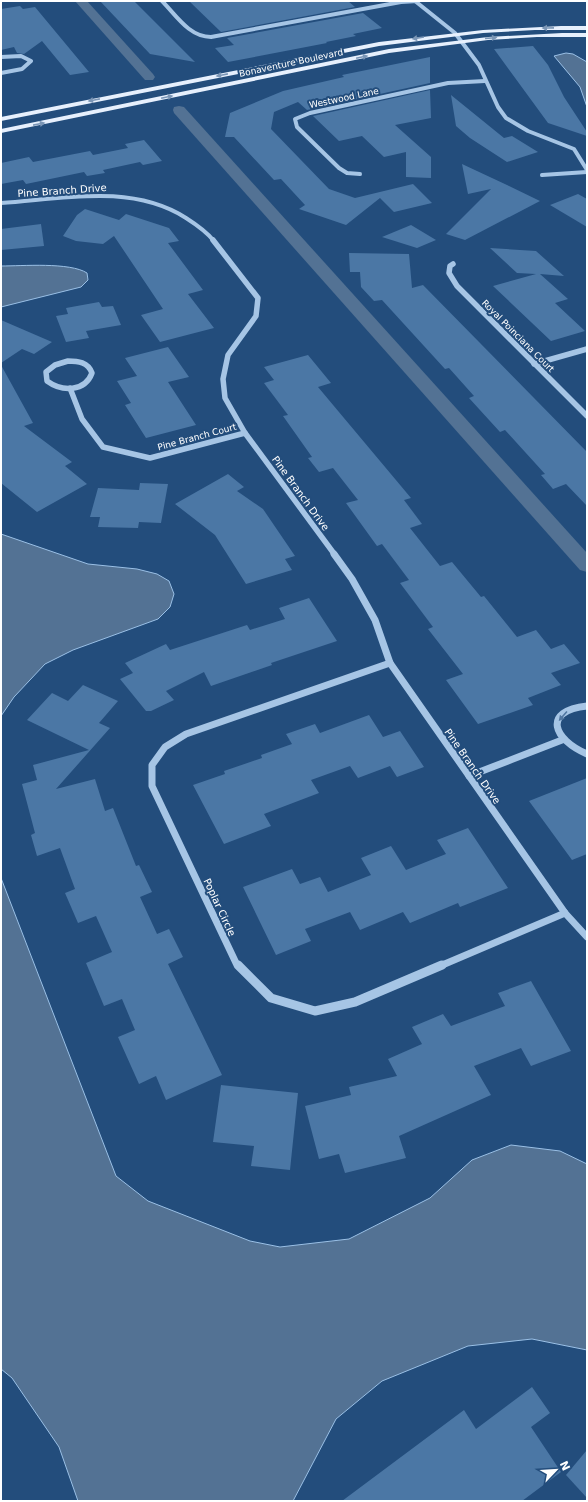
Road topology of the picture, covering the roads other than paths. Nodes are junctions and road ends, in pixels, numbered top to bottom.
1 (162, 1) edge
2 (416, 1) edge
3 (587, 28) edge
4 (455, 33) junction
5 (587, 35) edge
6 (460, 41) junction
7 (1, 57) edge
8 (1, 73) edge
9 (485, 81) junction
10 (1, 119) edge
11 (1, 131) edge
12 (587, 171) edge
13 (360, 174) dead end
14 (542, 175) dead end
15 (1, 203) edge
16 (453, 264) dead end
17 (587, 350) edge
18 (534, 364) junction
19 (70, 388) junction
20 (587, 416) edge
21 (245, 433) junction
22 (390, 663) junction
23 (587, 706) edge
24 (562, 740) junction
25 (587, 754) edge
26 (469, 776) junction
27 (565, 913) junction
28 (587, 937) edge

1 - 2 street
2 - 4 street
3 -> 4 main road, Bonaventure Boulevard
4 - 6 street
4 -> 10 main road, Bonaventure Boulevard
6 -> 5 main road, Bonaventure Boulevard
6 - 9 street
11 -> 6 main road, Bonaventure Boulevard
7 - 8 street
9 - 12 street
9 - 13 street, Westwood Lane
12 - 14 street
15 - 21 street, Pine Branch Drive
16 - 18 street, Royal Poinciana Court
17 - 18 street
18 - 20 street, Royal Poinciana Court
19 - 19 street
19 - 21 street, Pine Branch Court
21 - 22 street, Pine Branch Drive
22 - 26 street, Pine Branch Drive
22 - 27 street, Poplar Circle
23 -> 24 street
24 - 25 street
24 - 26 street
26 - 27 street, Pine Branch Drive
27 - 28 street, Pine Branch Drive

